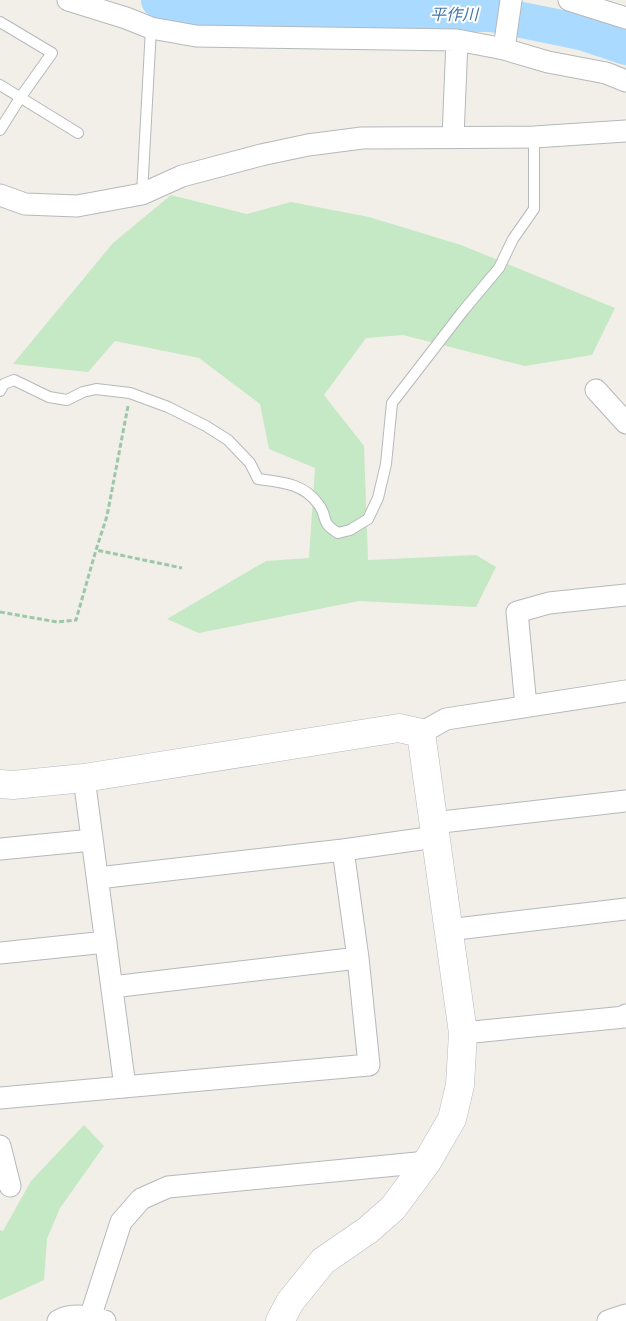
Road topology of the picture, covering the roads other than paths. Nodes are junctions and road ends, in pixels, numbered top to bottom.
1 (68, 0) edge
2 (511, 0) edge
3 (569, 0) edge
4 (626, 18) edge
5 (0, 22) edge
6 (150, 28) junction
7 (457, 40) junction
8 (504, 46) junction
9 (626, 80) edge
10 (0, 85) edge
11 (20, 98) junction
12 (0, 130) edge
13 (626, 131) edge
14 (78, 133) dead end
15 (453, 137) junction
16 (534, 137) junction
17 (142, 194) junction
18 (0, 195) edge
19 (596, 390) dead end
20 (0, 391) edge
21 (626, 422) edge
22 (626, 596) edge
23 (626, 691) edge
24 (526, 706) junction
25 (421, 733) junction
26 (84, 778) junction
27 (0, 784) edge
28 (626, 801) edge
29 (434, 830) junction
30 (92, 840) junction
31 (0, 849) edge
32 (343, 850) junction
33 (98, 878) junction
34 (626, 909) edge
35 (448, 930) junction
36 (106, 942) junction
37 (0, 953) edge
38 (358, 958) junction
39 (112, 987) junction
40 (626, 1015) edge
41 (463, 1033) junction
42 (125, 1087) junction
43 (0, 1098) edge
44 (0, 1146) edge
45 (427, 1162) junction
46 (10, 1186) dead end
47 (626, 1314) edge
48 (95, 1319) edge
49 (58, 1321) edge
50 (280, 1321) edge
51 (608, 1321) edge

1 - 6 street
2 - 8 street
3 - 4 street
5 - 11 lane
6 - 7 street
6 - 17 lane
7 - 8 street
7 - 15 street
8 - 9 street
10 - 11 lane
11 - 12 lane
11 - 14 lane
13 - 16 street
15 - 16 street
15 - 17 street
16 - 20 lane
17 - 18 street
19 - 21 street
22 - 24 street
23 - 24 street
24 - 25 street
25 - 26 street
25 - 29 street
26 - 27 street
26 - 30 street
28 - 29 street
29 - 32 street
29 - 35 street
30 - 31 street
30 - 33 street
32 - 33 street
32 - 38 street
33 - 36 street
34 - 35 street
35 - 41 street
36 - 37 street
36 - 39 street
38 - 39 street
38 - 42 street
39 - 42 street
40 - 41 street
41 - 45 street
42 - 43 street
44 - 46 street
45 - 48 street
45 - 50 street
47 - 51 street
48 - 49 street

